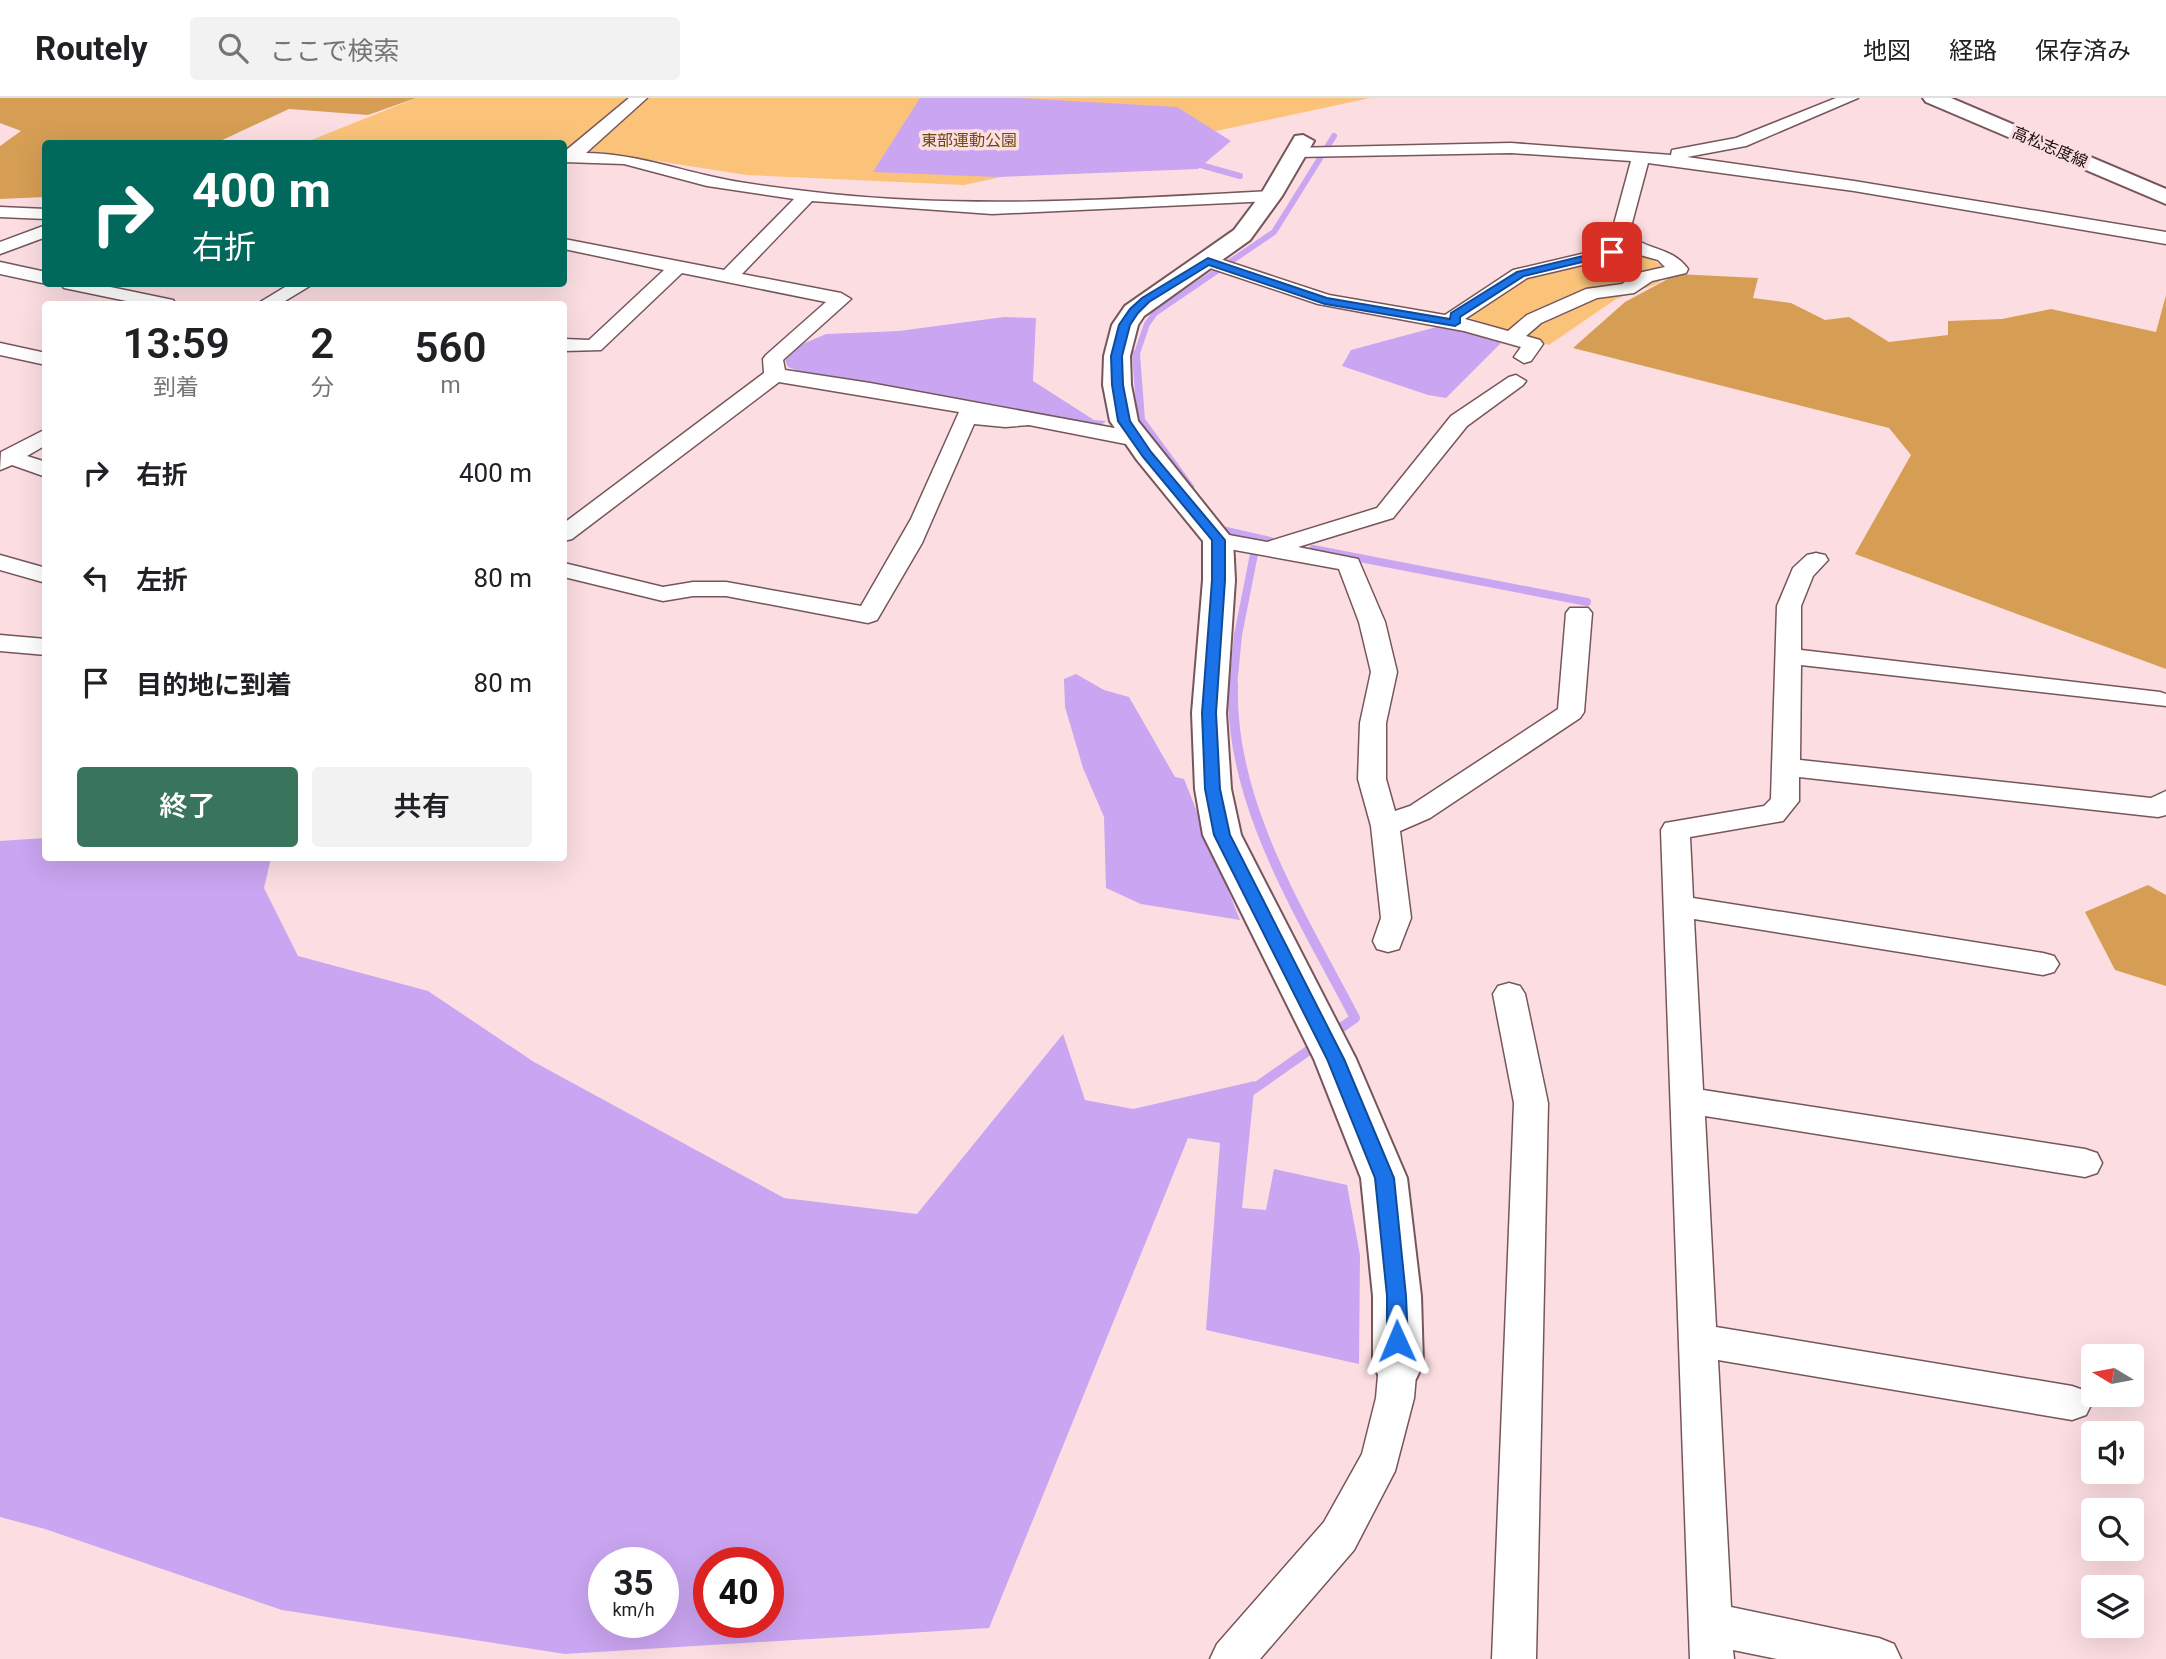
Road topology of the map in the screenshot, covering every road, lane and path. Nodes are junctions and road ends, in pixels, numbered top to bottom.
1 (639, 98) edge
2 (1850, 98) edge
3 (1933, 98) edge
4 (1300, 146) joint
5 (567, 157) edge
6 (1643, 158) junction
7 (807, 195) junction
8 (1271, 196) junction
9 (2166, 197) edge
10 (0, 212) edge
11 (42, 214) edge
12 (42, 231) edge
13 (2166, 238) edge
14 (567, 245) edge
15 (0, 247) edge
16 (1633, 247) junction
17 (1208, 261) junction
18 (678, 267) junction
19 (0, 268) edge
20 (728, 276) junction
21 (42, 277) edge
22 (85, 287) edge
23 (298, 287) edge
24 (152, 301) edge
25 (272, 301) edge
26 (1455, 323) junction
27 (1511, 338) junction
28 (567, 345) edge
29 (0, 349) edge
30 (1524, 357) dead end
31 (42, 358) edge
32 (775, 375) junction
33 (1516, 381) dead end
34 (1028, 419) junction
35 (1136, 439) junction
36 (37, 440) edge
37 (3, 453) edge
38 (42, 468) edge
39 (567, 532) edge
40 (1218, 540) junction
41 (1268, 549) junction
42 (1816, 560) dead end
43 (0, 562) edge
44 (567, 571) edge
45 (42, 575) edge
46 (1579, 613) dead end
47 (0, 643) edge
48 (42, 647) edge
49 (1788, 656) junction
50 (2160, 700) dead end
51 (1786, 767) junction
52 (2166, 800) edge
53 (1385, 826) junction
54 (1678, 906) junction
55 (1388, 941) dead end
56 (2043, 964) dead end
57 (1509, 993) dead end
58 (1687, 1100) junction
59 (2085, 1163) dead end
60 (1697, 1340) junction
61 (1398, 1363) joint
62 (2072, 1403) dead end
63 (1711, 1642) edge
64 (1232, 1659) edge
65 (1514, 1659) edge
66 (1879, 1659) edge

1 - 5 street
2 - 6 street
3 - 9 street, 高松志度線
4 - 6 street
4 - 8 street
5 - 7 street
6 - 13 street
6 - 16 street
7 - 8 street
7 - 20 street
8 - 17 street
10 - 11 street
12 - 15 street
14 - 18 street
16 - 26 street
16 - 27 street
17 - 26 street
17 - 35 street
18 - 20 street
18 - 28 street
19 - 21 street
20 - 32 street
22 - 24 street
23 - 25 street
26 - 27 street
27 - 30 street
29 - 31 street
32 - 34 street
32 - 39 street
33 - 41 street
34 - 35 street
34 - 44 street
35 - 40 street
36 - 37 street
37 - 38 street
40 - 41 street
40 - 61 street
41 - 53 street
42 - 49 street
43 - 45 street
46 - 53 street
47 - 48 street
49 - 50 street
49 - 51 street
51 - 52 street
51 - 54 street
53 - 55 street
54 - 56 street
54 - 58 street
57 - 65 street
58 - 59 street
58 - 60 street
60 - 62 street
60 - 63 street
61 - 64 street
63 - 66 street

